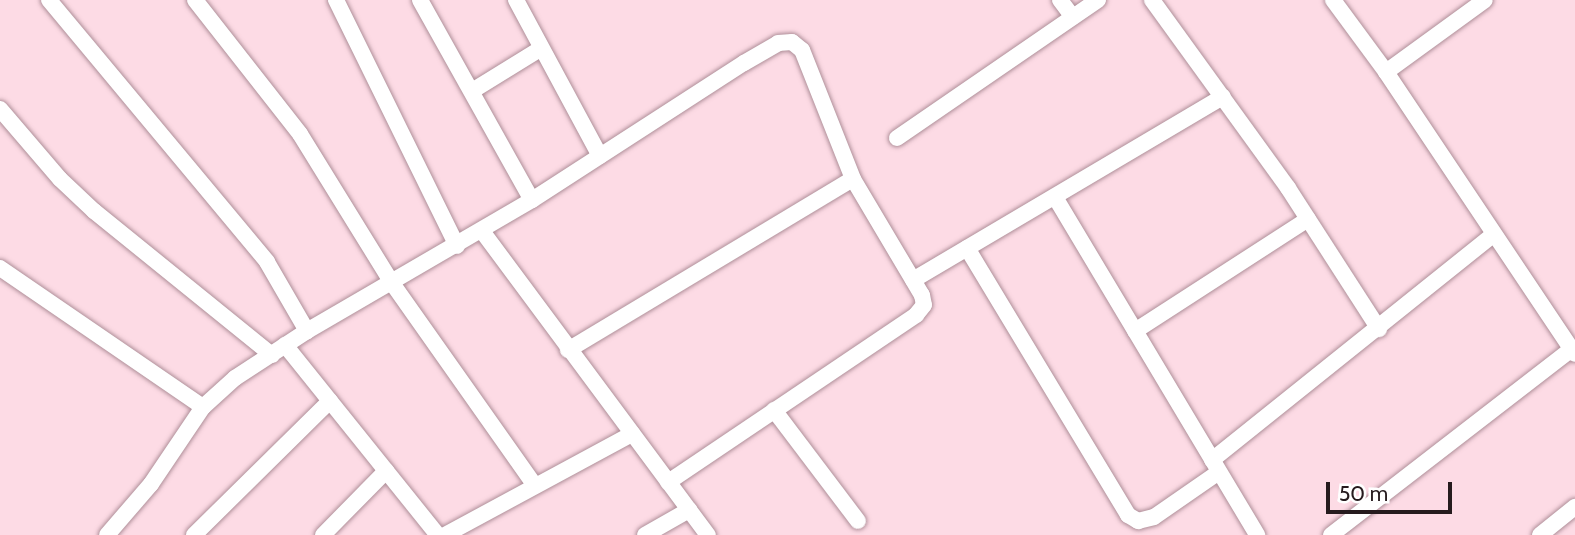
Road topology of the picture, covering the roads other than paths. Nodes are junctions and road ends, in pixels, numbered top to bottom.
1 (49, 0) edge
2 (195, 0) edge
3 (336, 0) edge
4 (420, 0) edge
5 (516, 0) edge
6 (1060, 0) edge
7 (1098, 0) edge
8 (1152, 0) edge
9 (1333, 0) edge
10 (1485, 0) edge
11 (1073, 17) junction
12 (540, 49) junction
13 (1386, 72) junction
14 (472, 91) junction
15 (1223, 97) junction
16 (0, 109) edge
17 (897, 138) dead end
18 (600, 156) junction
19 (853, 179) junction
20 (1055, 197) junction
21 (532, 200) junction
22 (1308, 219) junction
23 (482, 231) junction
24 (1494, 234) junction
25 (457, 246) junction
26 (967, 248) junction
27 (0, 268) edge
28 (918, 276) junction
29 (392, 283) junction
30 (1378, 329) junction
31 (307, 331) junction
32 (1135, 331) junction
33 (279, 350) junction
34 (568, 350) junction
35 (1573, 352) edge
36 (330, 401) junction
37 (203, 407) junction
38 (774, 410) junction
39 (632, 434) junction
40 (1216, 466) junction
41 (386, 471) junction
42 (668, 482) junction
43 (535, 486) junction
44 (1575, 507) edge
45 (689, 510) junction
46 (858, 521) dead end
47 (107, 535) edge
48 (194, 535) edge
49 (323, 535) edge
50 (438, 535) edge
51 (445, 535) edge
52 (645, 535) edge
53 (708, 535) edge
54 (1257, 535) edge
55 (1331, 535) edge
56 (1540, 535) edge

1 - 31 street
2 - 29 street
3 - 25 street
4 - 14 street
5 - 12 street
6 - 11 street
7 - 11 street
8 - 15 street
9 - 13 street
10 - 13 street
11 - 17 street
12 - 14 street
12 - 18 street
13 - 24 street
14 - 21 street
15 - 20 street
15 - 22 street
16 - 33 street
18 - 19 street
18 - 21 street
19 - 28 street
19 - 34 street
20 - 26 street
20 - 32 street
21 - 23 street
22 - 30 street
22 - 32 street
23 - 25 street
23 - 34 street
24 - 30 street
24 - 35 street
25 - 29 street
26 - 28 street
26 - 40 street
27 - 37 street
28 - 38 street
29 - 31 street
29 - 43 street
30 - 40 street
31 - 33 street
32 - 40 street
33 - 36 street
33 - 37 street
34 - 39 street
35 - 55 street
36 - 41 street
36 - 48 street
37 - 47 street
38 - 42 street
38 - 46 street
39 - 42 street
39 - 43 street
40 - 54 street
41 - 49 street
41 - 50 street
42 - 45 street
43 - 51 street
44 - 56 street
45 - 52 street
45 - 53 street

